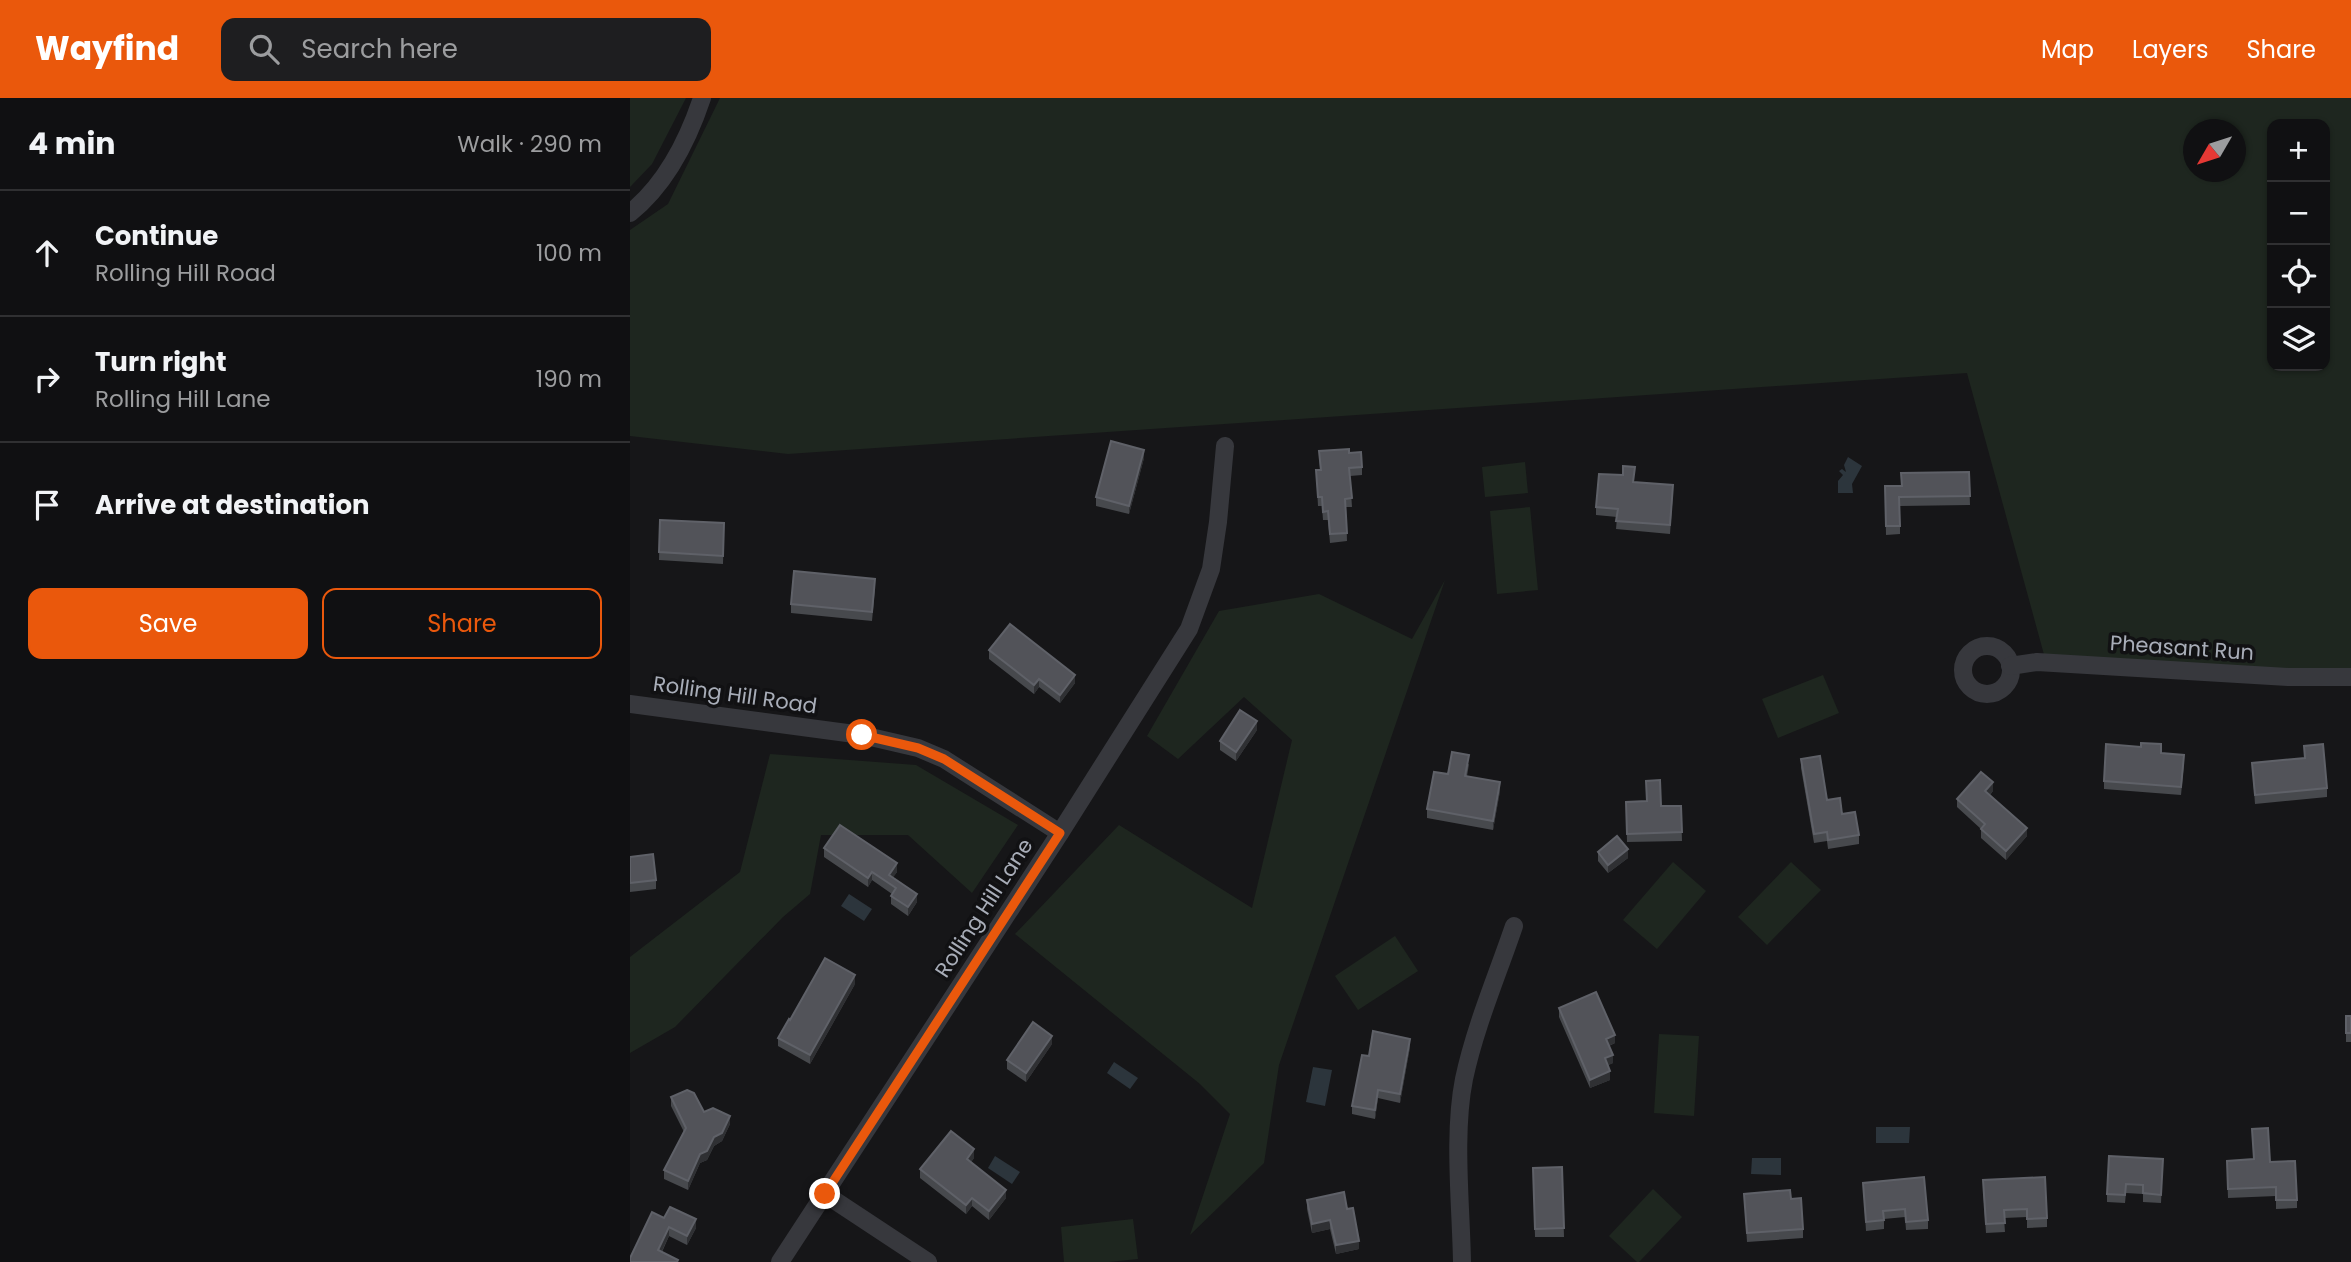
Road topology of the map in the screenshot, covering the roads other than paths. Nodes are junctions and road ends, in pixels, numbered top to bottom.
1 (702, 98) edge
2 (630, 213) edge
3 (1225, 446) dead end
4 (2010, 666) dead end
5 (2351, 677) edge
6 (630, 704) edge
7 (1060, 833) junction
8 (1514, 926) dead end
9 (825, 1194) junction
10 (780, 1262) edge
11 (928, 1262) edge
12 (1462, 1262) edge

1 - 2 street
3 - 7 street, Rolling Hill Lane
4 - 5 street, Pheasant Run
6 - 7 street, Rolling Hill Road
7 - 9 street, Rolling Hill Lane
8 - 12 street
9 - 10 street, Rolling Hill Lane
9 - 11 street

